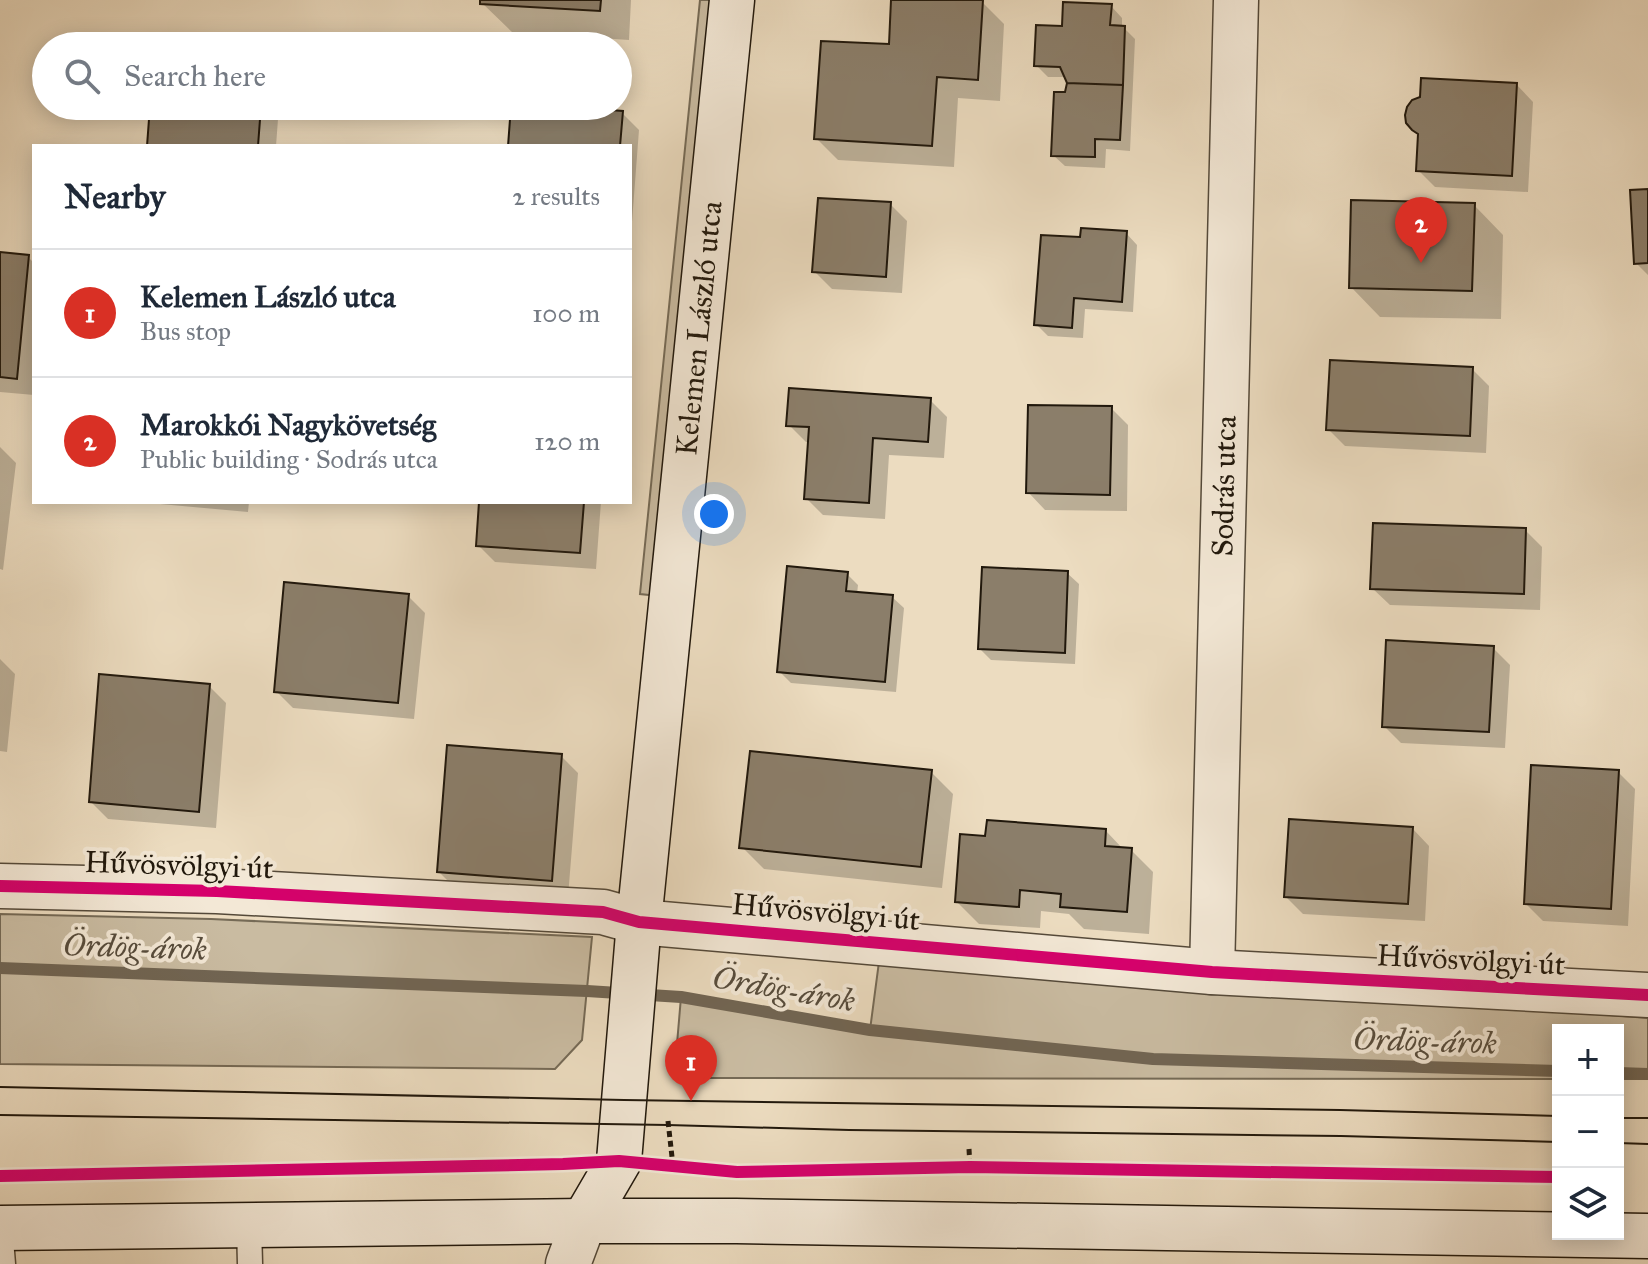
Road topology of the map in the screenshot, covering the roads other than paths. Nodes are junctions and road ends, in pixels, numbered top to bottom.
1 (732, 0) edge
2 (1236, 0) edge
3 (0, 886) edge
4 (639, 922) junction
5 (1212, 972) junction
6 (1648, 995) edge
7 (584, 1221) junction
8 (0, 1228) edge
9 (1648, 1236) edge
10 (250, 1245) edge
11 (3, 1264) edge
12 (568, 1264) edge

1 - 4 street, Kelemen László utca
2 - 5 street, Sodrás utca
3 - 4 street, Hűvösvölgyi út
4 - 5 street, Hűvösvölgyi út
4 - 7 street, Kelemen László utca
5 - 6 street, Hűvösvölgyi út
7 - 9 street
7 - 10 street
7 - 12 street, Kelemen László utca
8 - 10 street
8 - 11 lane

